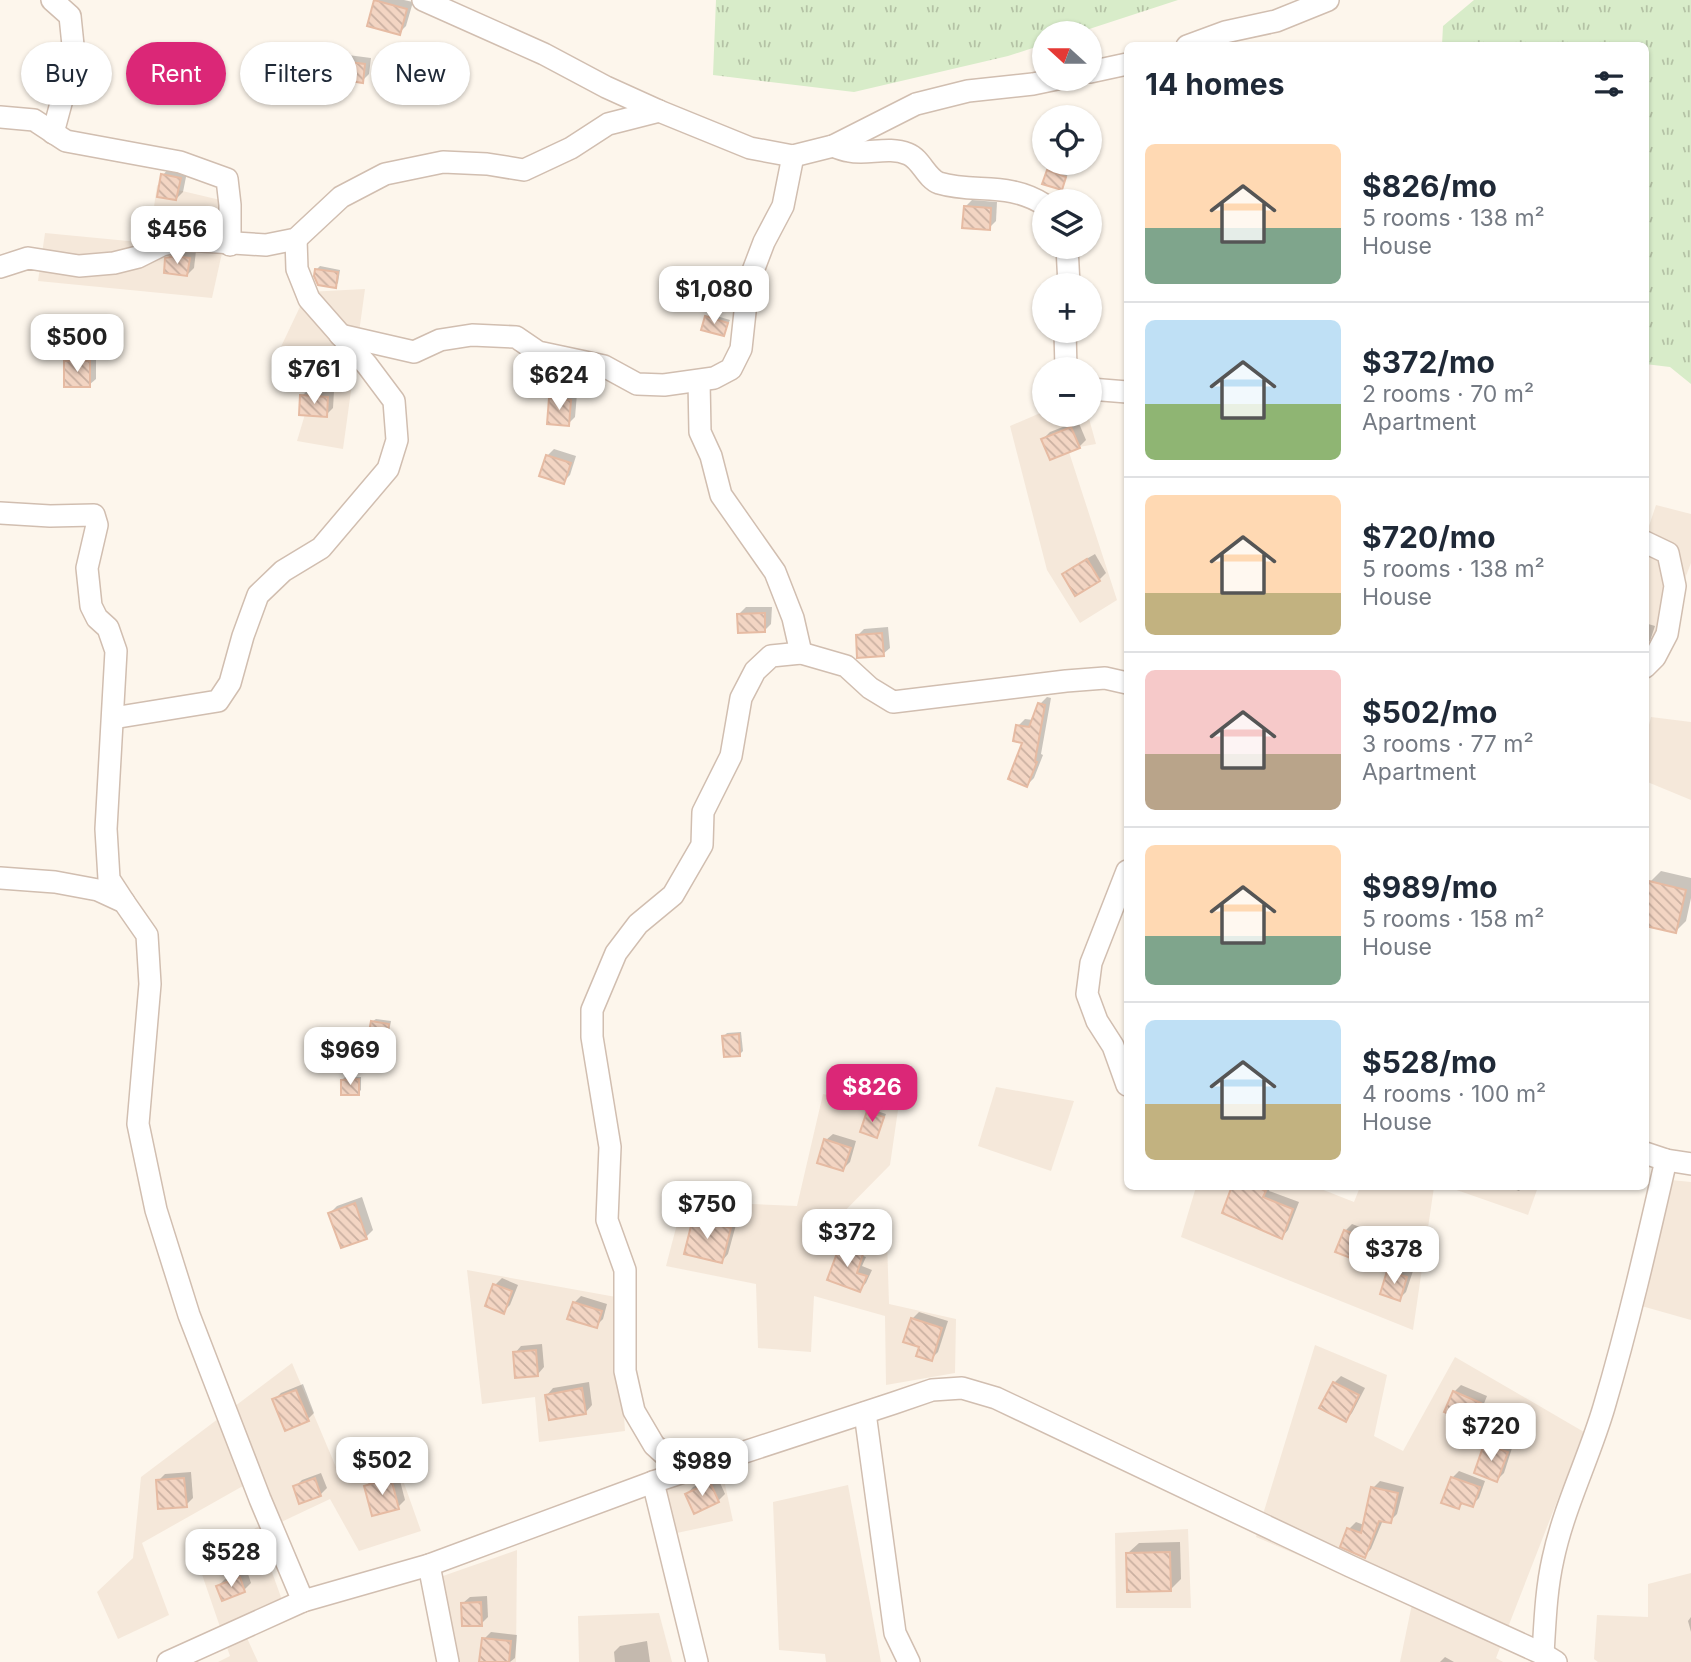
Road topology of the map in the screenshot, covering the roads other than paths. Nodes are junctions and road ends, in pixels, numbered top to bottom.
1 (52, 0) edge
2 (423, 0) edge
3 (1328, 0) edge
4 (1198, 42) edge
5 (1124, 65) edge
6 (1102, 69) edge
7 (1032, 84) edge
8 (659, 111) junction
9 (0, 117) edge
10 (53, 133) junction
11 (833, 146) junction
12 (793, 156) junction
13 (1032, 198) edge
14 (296, 239) junction
15 (230, 245) junction
16 (0, 267) edge
17 (339, 334) junction
18 (699, 381) junction
19 (1102, 390) edge
20 (1124, 392) edge
21 (0, 513) edge
22 (1649, 544) edge
23 (801, 653) junction
24 (1649, 663) edge
25 (1124, 682) edge
26 (113, 718) junction
27 (0, 878) edge
28 (1124, 879) edge
29 (124, 902) junction
30 (1124, 1077) edge
31 (1649, 1154) edge
32 (1666, 1160) junction
33 (1691, 1164) edge
34 (865, 1413) junction
35 (684, 1472) junction
36 (653, 1482) junction
37 (429, 1565) junction
38 (303, 1601) junction
39 (1549, 1658) edge
40 (168, 1662) edge
41 (448, 1662) edge
42 (697, 1662) edge
43 (909, 1662) edge

1 - 10 street
2 - 8 street
3 - 4 street
5 - 6 street
7 - 11 street
8 - 12 street
8 - 14 street
9 - 10 street
10 - 15 street
11 - 12 street
11 - 13 street
12 - 18 street
14 - 15 street
14 - 17 street
15 - 16 street
17 - 18 street
17 - 26 street
18 - 23 street
19 - 20 street
21 - 26 street
22 - 24 street
23 - 25 street
23 - 35 street
26 - 29 street
27 - 29 street
28 - 30 street
29 - 38 street
31 - 32 street
32 - 33 street
32 - 39 street
34 - 35 street
34 - 39 street
34 - 43 street
35 - 36 street
36 - 37 street
36 - 42 street
37 - 38 street
37 - 41 street
38 - 40 street

